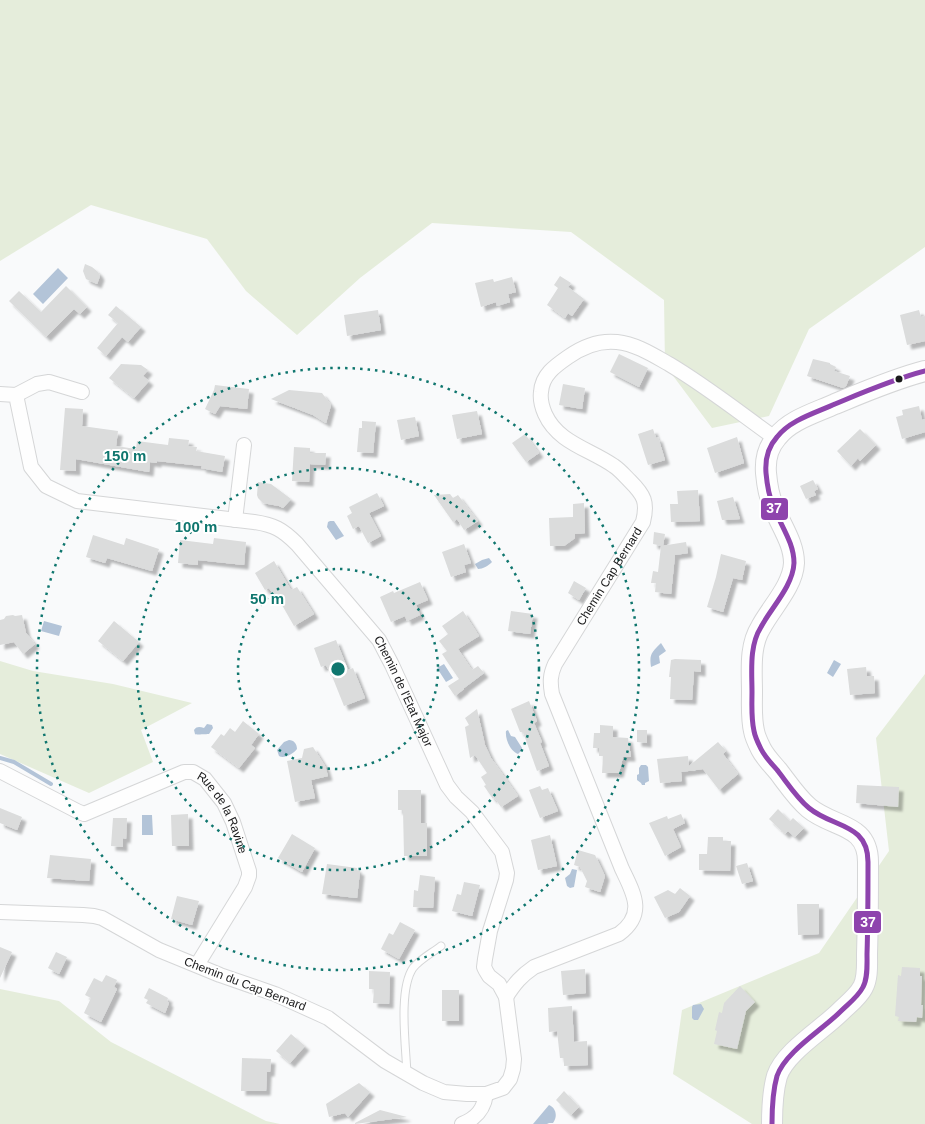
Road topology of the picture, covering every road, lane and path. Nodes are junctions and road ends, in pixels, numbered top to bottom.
1 (925, 372) edge
2 (82, 392) dead end
3 (0, 394) edge
4 (16, 396) junction
5 (775, 438) junction
6 (244, 445) dead end
7 (235, 520) junction
8 (0, 771) edge
9 (0, 912) edge
10 (441, 946) dead end
11 (197, 965) junction
12 (506, 998) junction
13 (514, 1060) joint
14 (407, 1074) junction
15 (486, 1094) junction
16 (462, 1124) edge
17 (772, 1124) edge

1 - 5 street
2 - 4 street
3 - 4 street
4 - 7 street, Chemin de l'Etat Major
5 - 12 street, Chemin Cap Bernard
5 - 17 street
6 - 7 street
7 - 12 street, Chemin de l'Etat Major
8 - 11 street, Rue de la Ravine
9 - 11 street, Chemin du Cap Bernard
10 - 14 lane
11 - 14 street, Chemin du Cap Bernard
12 - 13 street, Chemin de l'Etat Major
13 - 15 street, Chemin du Cap Bernard
14 - 15 street, Chemin du Cap Bernard
15 - 16 street

